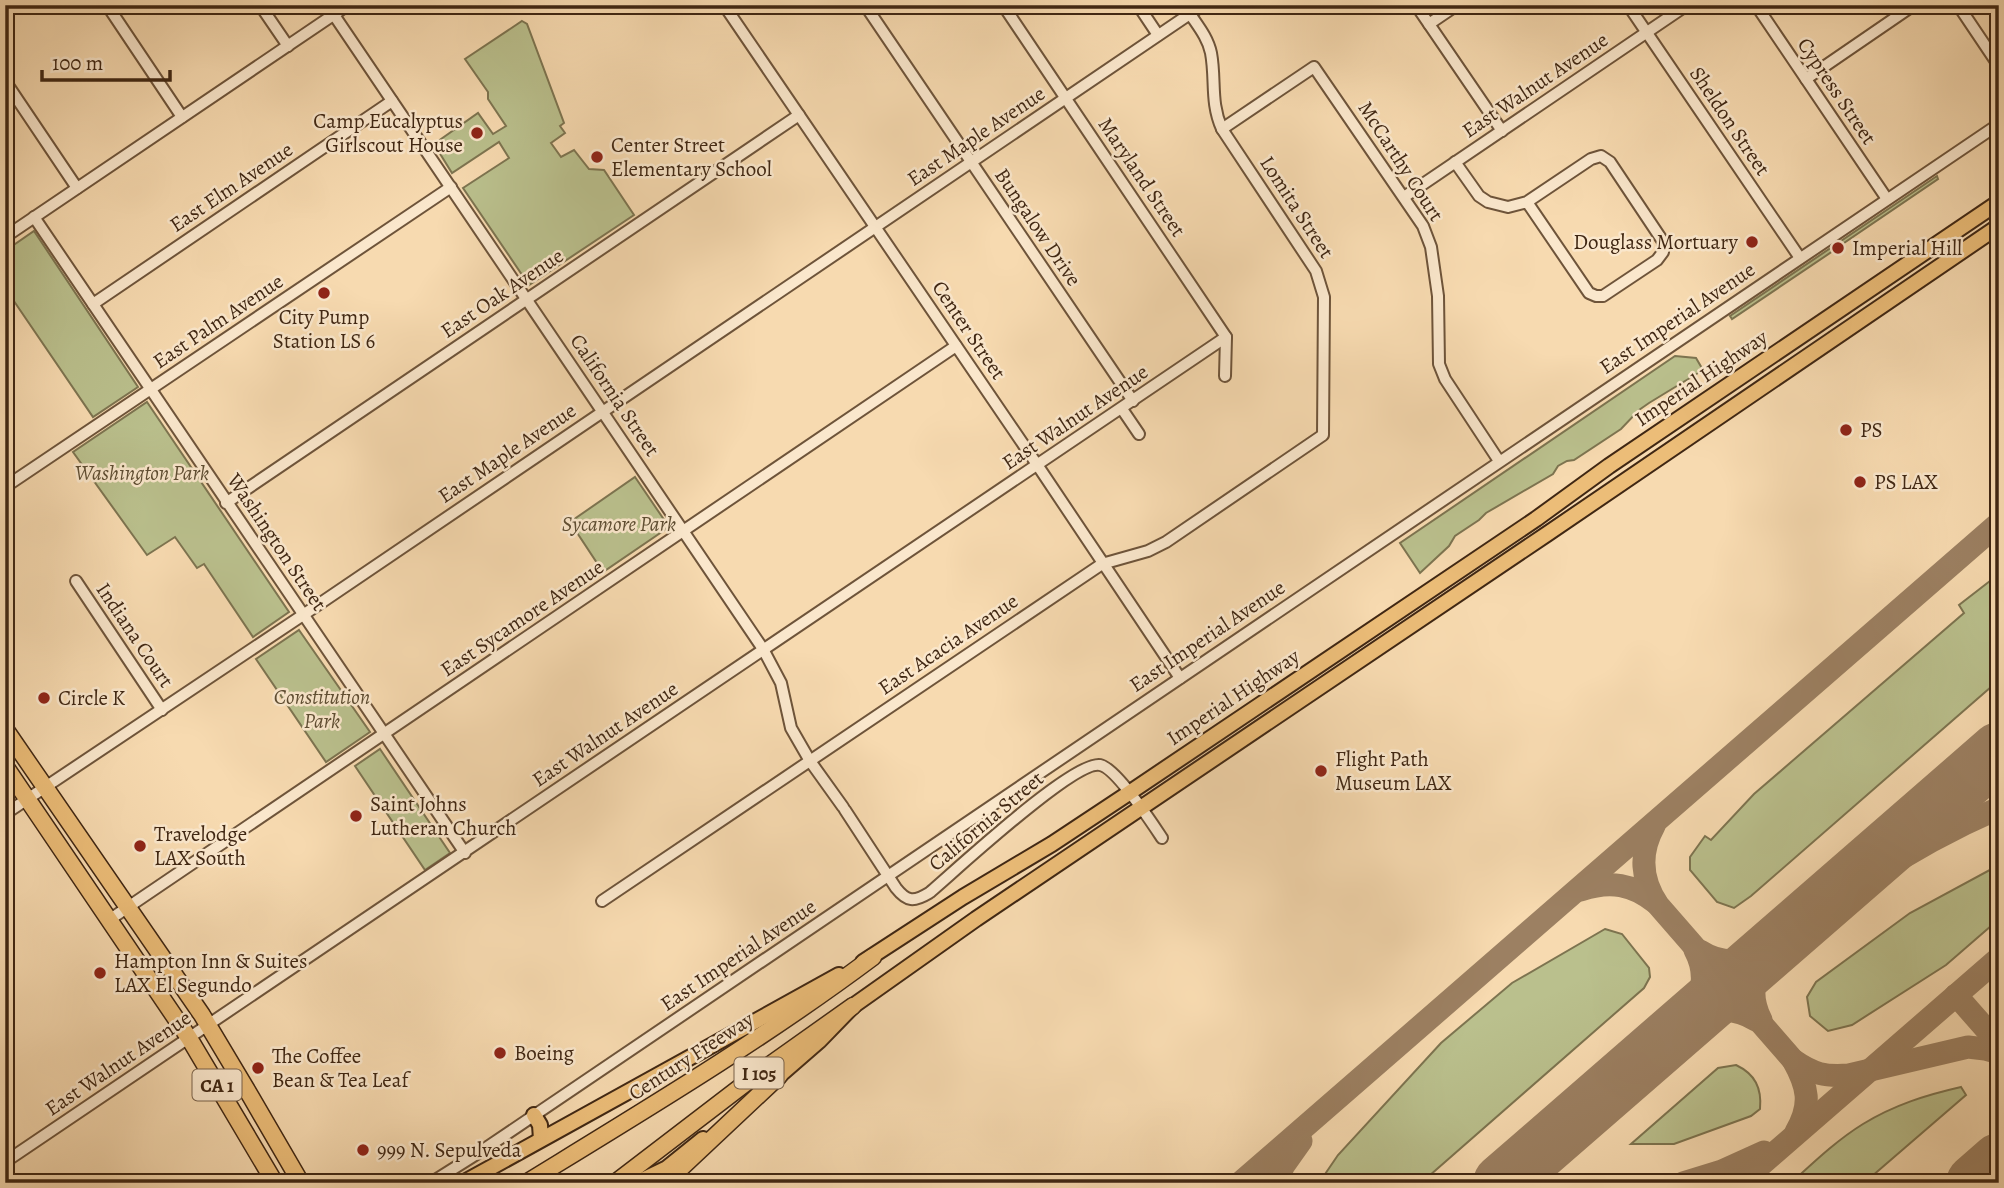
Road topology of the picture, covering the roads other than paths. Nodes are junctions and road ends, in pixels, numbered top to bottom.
1 (107, 5) edge
2 (260, 5) edge
3 (348, 5) edge
4 (724, 5) edge
5 (865, 5) edge
6 (1003, 5) edge
7 (1138, 5) edge
8 (1203, 5) edge
9 (1416, 5) edge
10 (1457, 5) edge
11 (1628, 5) edge
12 (1687, 5) edge
13 (1756, 5) edge
14 (1913, 5) edge
15 (1958, 5) edge
16 (1190, 14) junction
17 (334, 15) junction
18 (1429, 24) junction
19 (1647, 33) junction
20 (1158, 35) junction
21 (288, 46) junction
22 (1999, 66) edge
23 (1806, 79) junction
24 (5, 81) edge
25 (1066, 98) junction
26 (392, 101) junction
27 (799, 115) junction
28 (182, 117) junction
29 (1999, 124) edge
30 (1222, 129) junction
31 (1502, 131) junction
32 (1455, 162) junction
33 (971, 163) junction
34 (451, 187) junction
35 (77, 188) junction
36 (1404, 197) junction
37 (1887, 199) junction
38 (1527, 202) junction
39 (1999, 202) edge
40 (34, 217) junction
41 (1999, 226) edge
42 (876, 227) junction
43 (5, 237) edge
44 (1800, 258) junction
45 (527, 299) junction
46 (93, 304) junction
47 (1226, 337) junction
48 (956, 346) junction
49 (1225, 376) dead end
50 (151, 390) junction
51 (1133, 401) junction
52 (1122, 409) junction
53 (603, 411) junction
54 (1139, 434) dead end
55 (1323, 435) joint
56 (1499, 461) junction
57 (1038, 466) junction
58 (5, 486) edge
59 (226, 503) junction
60 (1536, 519) junction
61 (684, 531) junction
62 (1546, 534) junction
63 (1102, 564) junction
64 (76, 581) dead end
65 (303, 615) junction
66 (763, 649) junction
67 (1180, 678) junction
68 (162, 710) junction
69 (5, 729) edge
70 (384, 735) junction
71 (810, 761) junction
72 (5, 766) edge
73 (46, 788) junction
74 (1129, 793) junction
75 (28, 800) junction
76 (1141, 808) junction
77 (5, 814) edge
78 (1162, 838) dead end
79 (465, 853) junction
80 (888, 877) junction
81 (602, 901) dead end
82 (128, 907) junction
83 (109, 920) junction
84 (873, 957) junction
85 (853, 1006) junction
86 (208, 1026) junction
87 (189, 1038) junction
88 (779, 1076) junction
89 (534, 1115) junction
90 (541, 1139) junction
91 (5, 1162) edge
92 (437, 1179) dead end
93 (275, 1183) edge
94 (300, 1183) edge
95 (463, 1183) edge
96 (526, 1183) edge
97 (615, 1183) edge
98 (636, 1183) edge
99 (665, 1183) edge

1 - 28 street
2 - 21 street
3 - 17 street
4 - 27 street, Center Street
5 - 33 street, Bungalow Drive
6 - 25 street, Maryland Street
7 - 20 street
8 - 16 street, East Maple Avenue
9 - 18 street
10 - 18 street
11 - 19 street, Sheldon Street
12 - 19 street, East Walnut Avenue
13 - 23 street, Cypress Street
14 - 23 street
15 - 22 street
16 - 20 street, East Maple Avenue
16 - 30 street, Lomita Street
17 - 21 street
17 - 26 street, California Street
18 - 31 street
19 - 31 street, East Walnut Avenue
19 - 44 street, Sheldon Street
20 - 25 street, East Maple Avenue
21 - 28 street
23 - 37 street, Cypress Street
24 - 35 street
25 - 33 street, East Maple Avenue
25 - 47 street, Maryland Street
26 - 34 street, California Street
26 - 46 street, East Elm Avenue
27 - 42 street, Center Street
27 - 45 street, East Oak Avenue
28 - 35 street
29 - 37 street, East Imperial Avenue
30 - 36 street, McCarthy Court
30 - 55 street, Lomita Street
31 - 32 street, East Walnut Avenue
32 - 36 street, East Walnut Avenue
32 - 38 street
33 - 42 street, East Maple Avenue
33 - 51 street, Bungalow Drive
34 - 45 street, California Street
34 - 50 street, East Palm Avenue
35 - 40 street
36 - 56 street, McCarthy Court
37 - 44 street, East Imperial Avenue
38 - 38 street
39 - 60 main road, Imperial Highway
40 - 43 street
40 - 46 street, Washington Street
41 - 62 main road, Imperial Highway
42 - 48 street, Center Street
42 - 53 street, East Maple Avenue
44 - 56 street, East Imperial Avenue
45 - 53 street, California Street
45 - 59 street, East Oak Avenue
46 - 50 street, Washington Street
47 - 49 street
47 - 51 street, East Walnut Avenue
48 - 57 street, Center Street
48 - 61 street, East Sycamore Avenue
50 - 58 street, East Palm Avenue
50 - 59 street, Washington Street
51 - 52 street, East Walnut Avenue
52 - 54 street
52 - 57 street, East Walnut Avenue
53 - 61 street, California Street
53 - 65 street, East Maple Avenue
55 - 63 street, East Acacia Avenue
56 - 67 street, East Imperial Avenue
57 - 63 street, Center Street
57 - 66 street, East Walnut Avenue
59 - 65 street, Washington Street
60 - 62 main road
60 - 74 main road, Imperial Highway
61 - 66 street, California Street
61 - 70 street, East Sycamore Avenue
62 - 76 main road, Imperial Highway
63 - 67 street, Center Street
63 - 71 street, East Acacia Avenue
64 - 68 street, Indiana Court
65 - 68 street, East Maple Avenue
65 - 70 street, Washington Street
66 - 71 street, California Street
66 - 79 street, East Walnut Avenue
67 - 80 street, East Imperial Avenue
68 - 73 street, East Maple Avenue
69 - 73 highway, CA 1
70 - 79 street, Washington Street
70 - 82 street, East Sycamore Avenue
71 - 80 street, California Street
71 - 81 street, East Acacia Avenue
72 - 75 highway, CA 1
73 - 75 street, East Maple Avenue
73 - 82 highway, CA 1
74 - 76 street, California Street
74 - 80 street, California Street
74 - 84 main road, Imperial Highway
75 - 77 street, East Maple Avenue
75 - 83 highway, CA 1
76 - 78 street, California Street
76 - 85 main road, Imperial Highway
79 - 86 street, East Walnut Avenue
80 - 89 street, East Imperial Avenue
82 - 83 street, East Sycamore Avenue
82 - 86 highway, CA 1
83 - 87 highway, CA 1
84 - 90 main road, Imperial Highway
84 - 96 highway, Century Freeway / I 105
85 - 88 main road, Imperial Highway
85 - 97 highway, I 105
86 - 87 street, East Walnut Avenue
86 - 94 highway, CA 1
87 - 91 street, East Walnut Avenue
87 - 93 highway, CA 1
88 - 98 main road, Imperial Highway
88 - 99 highway
89 - 90 main road
89 - 92 street, East Imperial Avenue
90 - 95 main road, Imperial Highway

